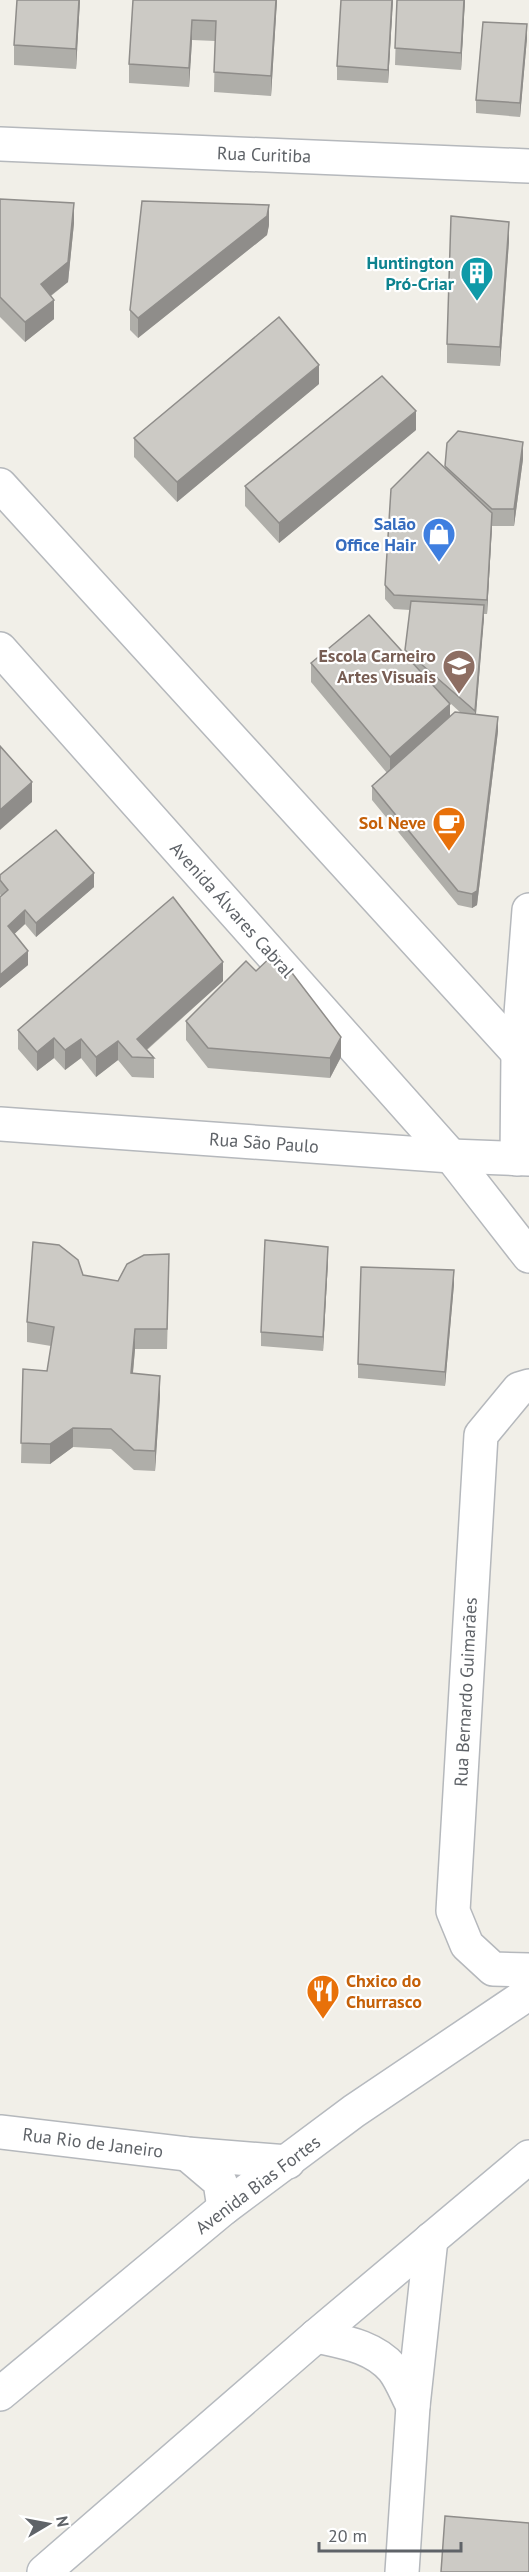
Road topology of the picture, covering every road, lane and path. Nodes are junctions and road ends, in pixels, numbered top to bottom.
1 (0, 144) edge
2 (529, 166) edge
3 (0, 485) edge
4 (0, 650) edge
5 (529, 910) edge
6 (524, 1059) edge
7 (0, 1124) edge
8 (451, 1156) junction
9 (523, 1159) edge
10 (529, 1256) edge
11 (529, 1386) edge
12 (529, 1970) edge
13 (529, 1993) edge
14 (0, 2132) edge
15 (187, 2154) junction
16 (529, 2157) edge
17 (288, 2162) junction
18 (224, 2208) junction
19 (431, 2239) junction
20 (316, 2336) junction
21 (0, 2394) edge
22 (413, 2406) junction
23 (44, 2572) edge
24 (402, 2572) edge

1 - 2 street, Rua Curitiba
3 - 6 street
4 - 8 street, Avenida Álvares Cabral
5 - 6 street
6 - 9 street
7 - 8 street, Rua São Paulo
8 - 9 street, Rua São Paulo
8 - 10 street, Avenida Álvares Cabral
11 - 12 street, Rua Bernardo Guimarães
13 - 17 street, Avenida Bias Fortes
14 - 15 street, Rua Rio de Janeiro
15 - 17 street, Rua Rio de Janeiro
15 - 18 street, Rua Rio de Janeiro
16 - 19 street
17 - 18 street, Avenida Bias Fortes
18 - 21 street, Avenida Bias Fortes
19 - 20 street
19 - 22 street
20 - 22 street
20 - 23 street
22 - 24 street

